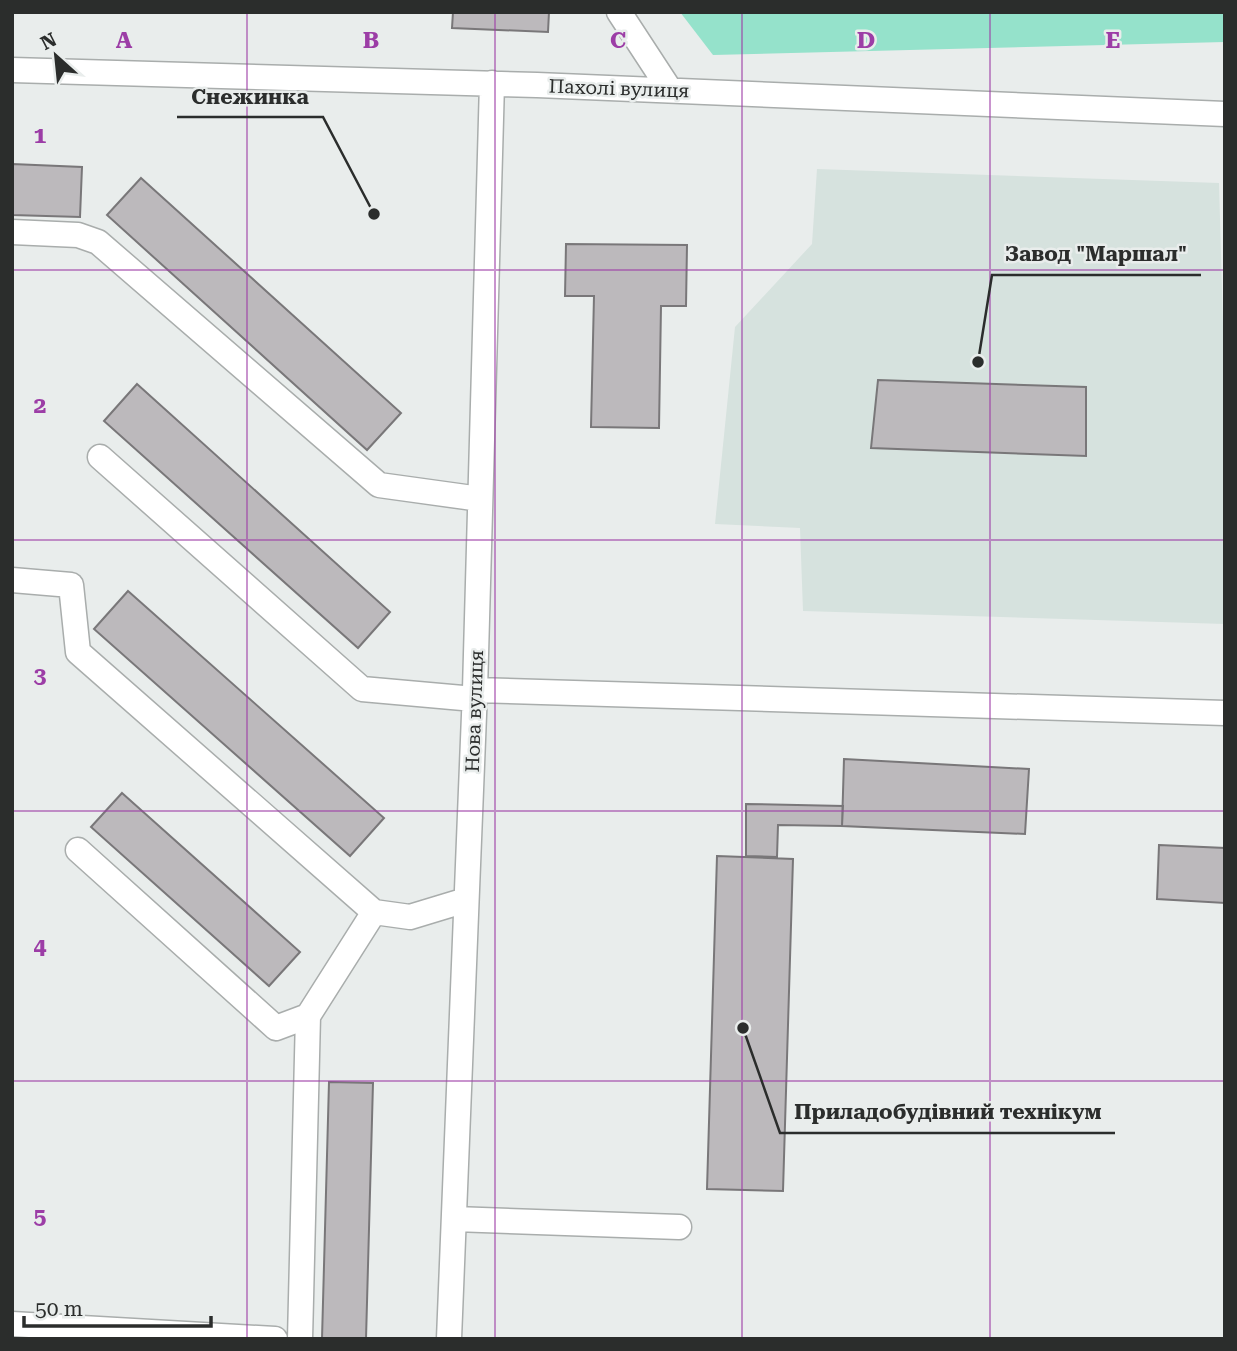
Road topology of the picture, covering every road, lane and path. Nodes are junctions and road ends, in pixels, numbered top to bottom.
1 (619, 12) edge
2 (12, 70) edge
3 (492, 83) junction
4 (670, 90) junction
5 (1225, 114) edge
6 (12, 232) edge
7 (100, 457) dead end
8 (480, 499) junction
9 (12, 580) edge
10 (475, 695) junction
11 (1225, 713) edge
12 (78, 850) dead end
13 (466, 900) junction
14 (374, 912) junction
15 (308, 1016) junction
16 (454, 1219) junction
17 (679, 1227) dead end
18 (12, 1324) edge
19 (275, 1339) edge
20 (300, 1339) edge
21 (449, 1339) edge

1 - 4 street
2 - 3 street, Пахолі вулиця
3 - 4 street, Пахолі вулиця
3 - 8 street, Нова вулиця
4 - 5 street, Пахолі вулиця
6 - 8 street
7 - 10 street
8 - 10 street, Нова вулиця
9 - 14 street
10 - 11 street
10 - 13 street, Нова вулиця
12 - 15 street
13 - 14 street
13 - 16 street, Нова вулиця
14 - 15 street
15 - 20 street
16 - 17 street
16 - 21 street, Нова вулиця
18 - 19 street

